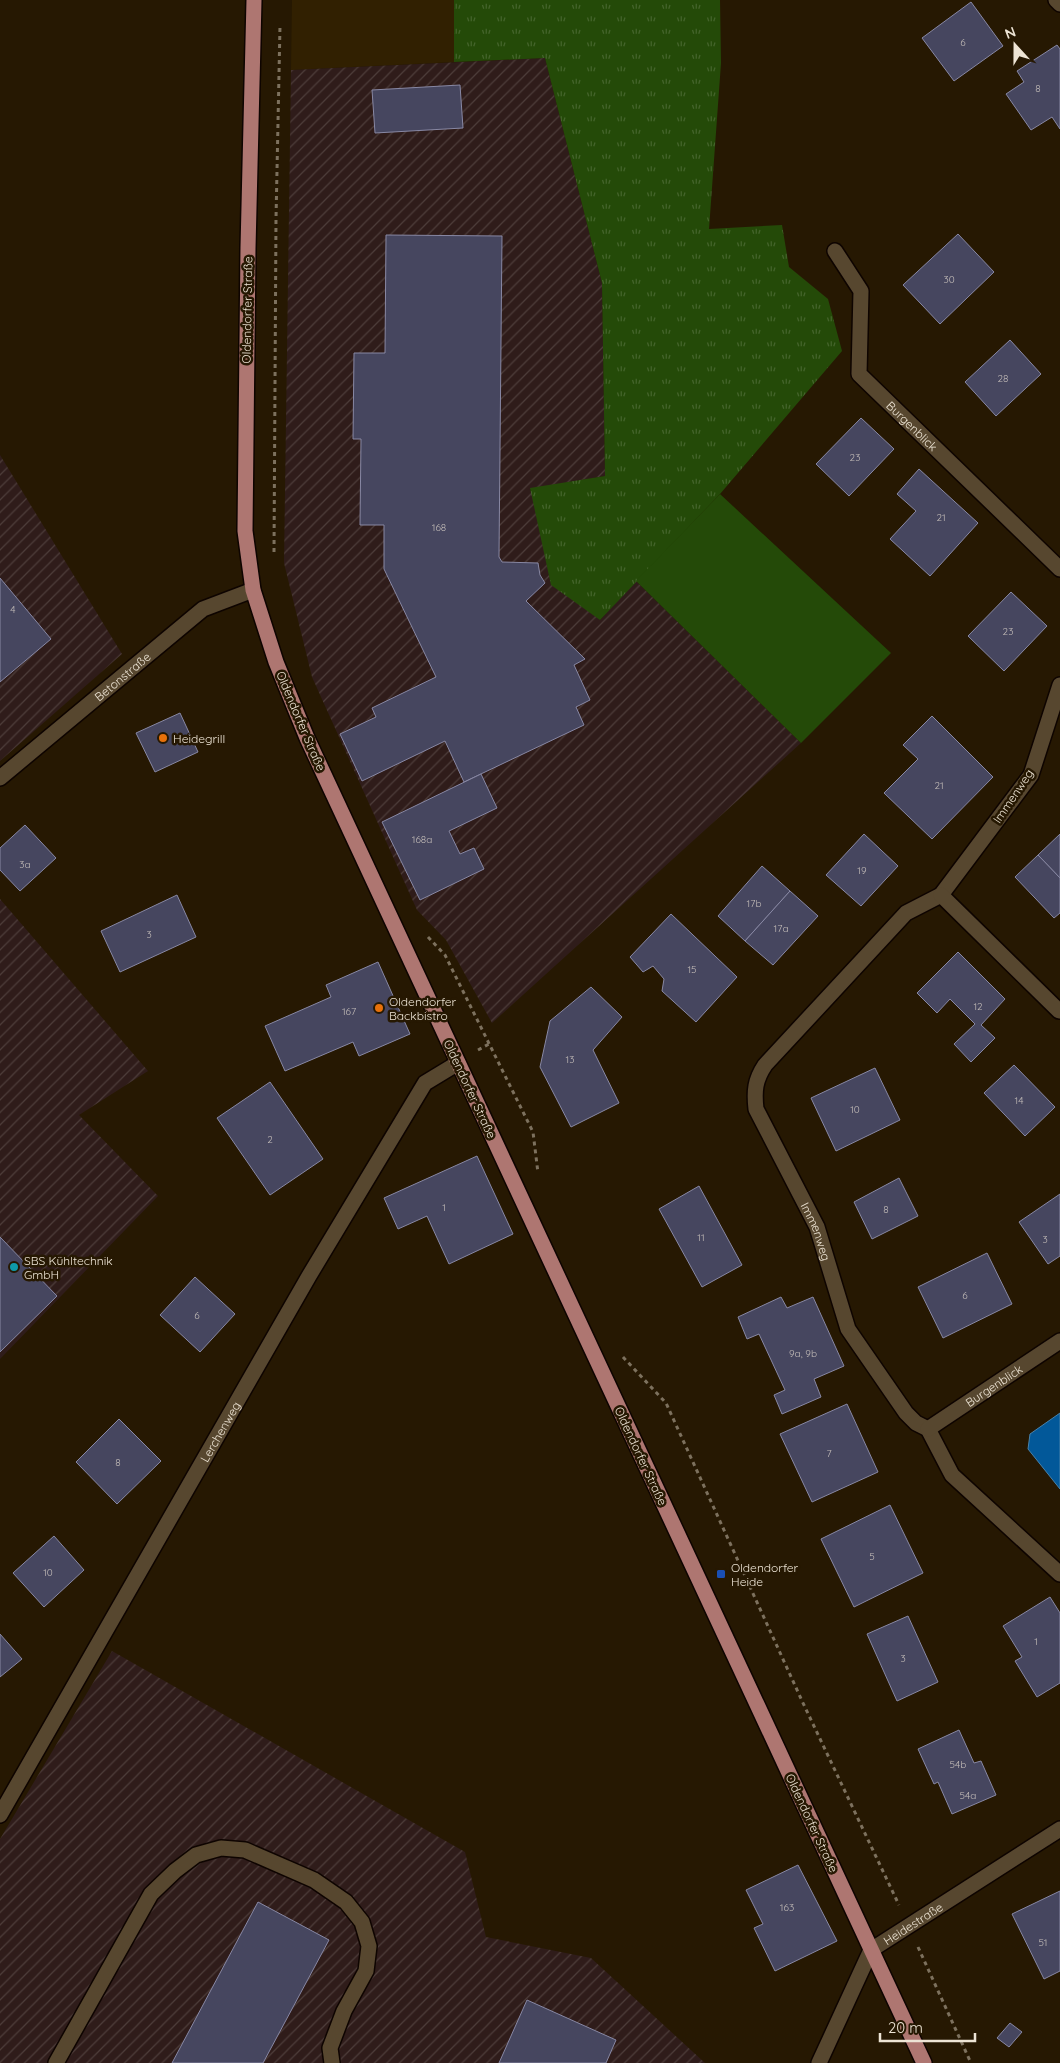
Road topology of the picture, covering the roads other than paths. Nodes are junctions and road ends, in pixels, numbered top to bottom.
1 (254, 0) edge
2 (1056, 0) edge
3 (1060, 4) edge
4 (835, 251) dead end
5 (1060, 569) edge
6 (253, 590) junction
7 (1060, 685) edge
8 (0, 778) edge
9 (941, 895) junction
10 (1059, 1011) edge
11 (458, 1063) junction
12 (1060, 1341) edge
13 (928, 1429) junction
14 (1060, 1574) edge
15 (0, 1815) edge
16 (1060, 1829) edge
17 (871, 1950) junction
18 (56, 2063) edge
19 (332, 2063) edge
20 (819, 2063) edge
21 (924, 2063) edge

1 - 6 main road, Oldendorfer Straße
2 - 3 street
4 - 5 street, Burgenblick
6 - 8 street, Betonstraße
6 - 11 main road, Oldendorfer Straße
7 - 9 street, Immenweg
9 - 10 street
9 - 13 street, Immenweg
11 - 15 street, Lerchenweg
11 - 17 main road, Oldendorfer Straße
12 - 13 street, Burgenblick
13 - 14 street, Immenweg
16 - 17 street, Heidestraße
17 - 20 street, Heidestraße
17 - 21 main road, Oldendorfer Straße
18 - 19 street

